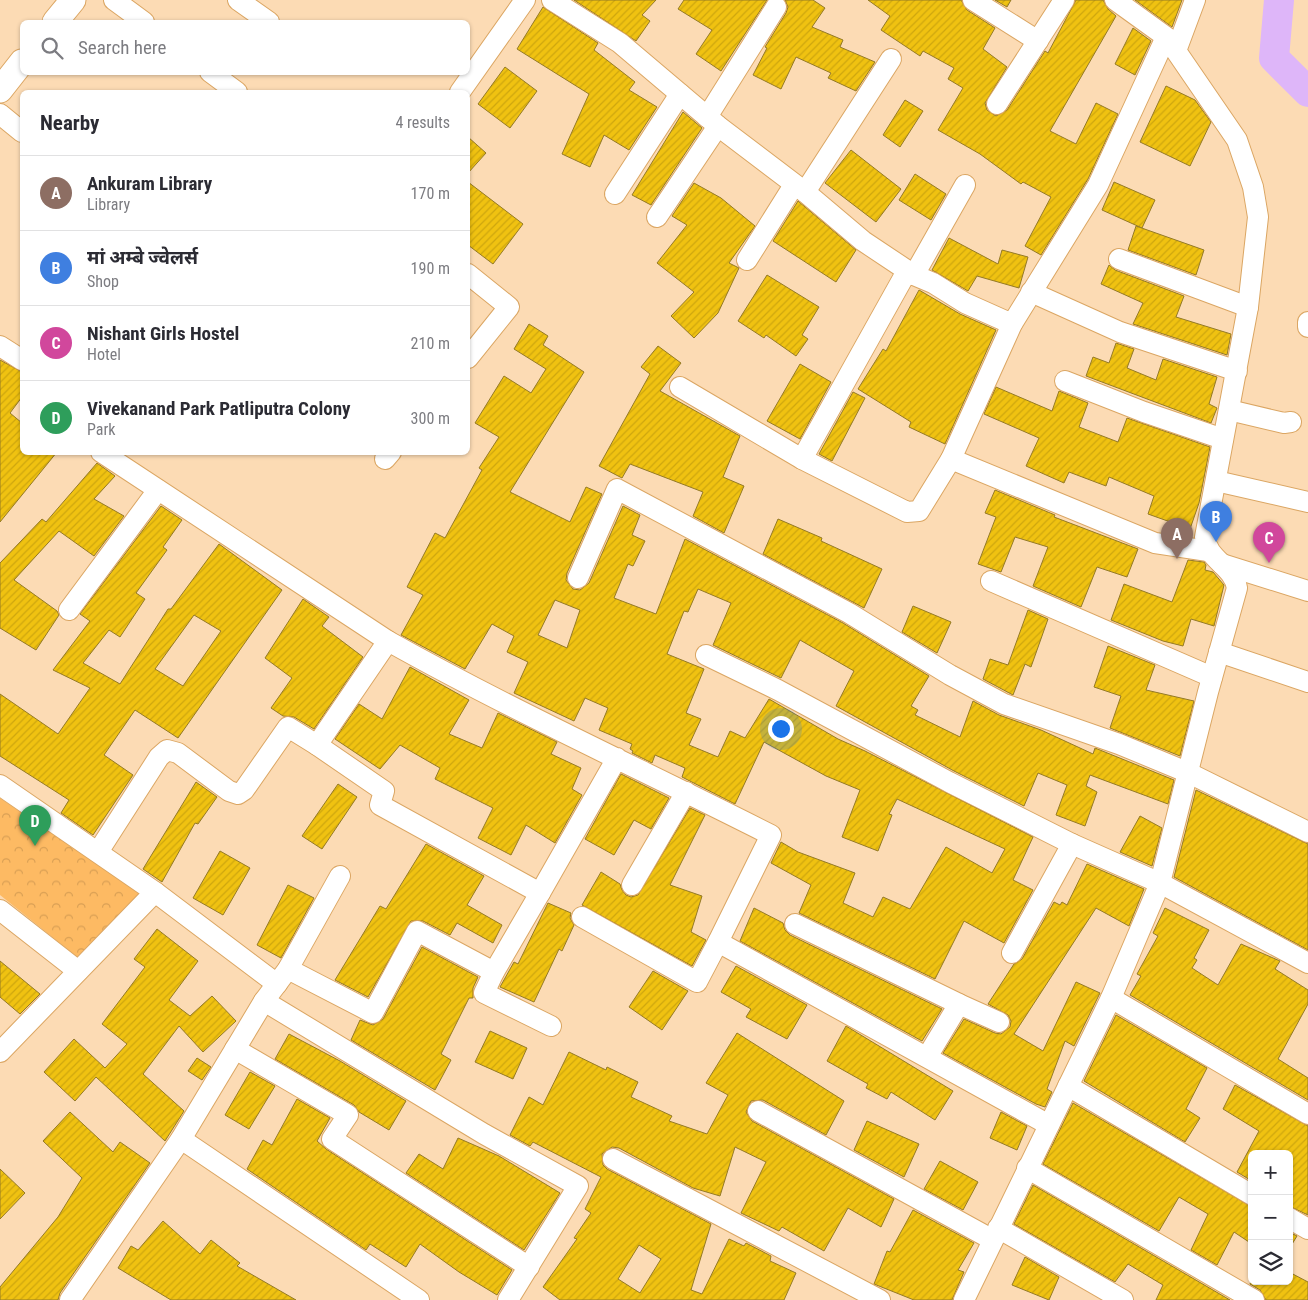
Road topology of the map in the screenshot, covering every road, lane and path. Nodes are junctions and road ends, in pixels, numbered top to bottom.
1 (73, 0) edge
2 (114, 0) edge
3 (238, 0) edge
4 (525, 0) edge
5 (552, 0) edge
6 (973, 0) edge
7 (1064, 0) edge
8 (1115, 0) edge
9 (1195, 0) edge
10 (776, 7) dead end
11 (57, 20) edge
12 (141, 20) edge
13 (266, 20) edge
14 (1038, 41) junction
15 (1172, 41) junction
16 (891, 59) dead end
17 (20, 65) edge
18 (214, 75) edge
19 (0, 90) edge
20 (234, 90) edge
21 (461, 90) edge
22 (680, 94) junction
23 (997, 104) dead end
24 (0, 114) edge
25 (712, 121) junction
26 (20, 130) edge
27 (964, 185) dead end
28 (800, 189) junction
29 (615, 194) dead end
30 (657, 217) dead end
31 (1119, 259) dead end
32 (747, 260) dead end
33 (910, 273) junction
34 (470, 276) edge
35 (1031, 292) junction
36 (1248, 307) junction
37 (1308, 322) edge
38 (1012, 324) junction
39 (1308, 327) edge
40 (0, 346) edge
41 (470, 356) edge
42 (20, 359) edge
43 (1237, 371) junction
44 (1065, 380) dead end
45 (680, 387) dead end
46 (1229, 410) junction
47 (1291, 422) dead end
48 (1223, 439) junction
49 (106, 455) edge
50 (802, 459) junction
51 (951, 459) junction
52 (1216, 482) junction
53 (158, 490) junction
54 (1308, 502) edge
55 (1215, 558) junction
56 (578, 578) dead end
57 (991, 582) dead end
58 (1308, 591) edge
59 (69, 610) dead end
60 (388, 642) junction
61 (1218, 652) junction
62 (706, 655) dead end
63 (1212, 677) junction
64 (1308, 682) edge
65 (317, 745) junction
66 (617, 758) junction
67 (1189, 774) junction
68 (0, 785) edge
69 (686, 792) junction
70 (1308, 832) edge
71 (1072, 844) junction
72 (98, 852) junction
73 (340, 876) dead end
74 (1160, 883) junction
75 (632, 885) dead end
76 (155, 892) junction
77 (540, 893) junction
78 (0, 910) edge
79 (582, 917) dead end
80 (795, 924) dead end
81 (718, 942) junction
82 (1012, 952) dead end
83 (1308, 963) edge
84 (78, 971) junction
85 (494, 972) junction
86 (283, 977) junction
87 (1111, 998) junction
88 (264, 1001) junction
89 (959, 1004) junction
90 (999, 1022) dead end
91 (551, 1026) dead end
92 (235, 1050) junction
93 (0, 1052) edge
94 (927, 1057) junction
95 (1068, 1086) junction
96 (758, 1111) dead end
97 (1308, 1114) edge
98 (1048, 1125) junction
99 (181, 1139) junction
100 (614, 1159) dead end
101 (1027, 1168) junction
102 (1248, 1193) edge
103 (1293, 1220) edge
104 (1308, 1229) edge
105 (996, 1234) junction
106 (528, 1267) junction
107 (70, 1300) edge
108 (418, 1300) edge
109 (508, 1300) edge
110 (880, 1300) edge
111 (964, 1300) edge
112 (1123, 1300) edge
113 (1254, 1300) edge

1 - 11 street
2 - 12 street
3 - 13 street
4 - 21 street
5 - 22 street
6 - 14 street
7 - 14 street
8 - 15 street
9 - 15 street
10 - 25 street
14 - 23 street
15 - 35 street
15 - 36 street
16 - 28 street
17 - 19 street
18 - 20 street
22 - 25 street
22 - 29 street
24 - 26 street
25 - 28 street
25 - 30 street
27 - 33 street
28 - 32 street
28 - 33 street
31 - 36 street
33 - 38 street
33 - 50 street
34 - 41 street
35 - 38 street
35 - 43 street
36 - 43 street
37 - 39 street
38 - 51 street
40 - 42 street
43 - 46 street
44 - 48 street
45 - 50 street
46 - 47 street
46 - 48 street
48 - 52 street
49 - 53 street
50 - 51 street
51 - 55 street
52 - 54 street
52 - 55 street
53 - 59 street
53 - 60 street
55 - 58 street
55 - 61 street
56 - 67 street
57 - 63 street
60 - 65 street
60 - 66 street
61 - 63 street
61 - 64 street
62 - 71 street
63 - 67 street
65 - 72 street
65 - 77 street
66 - 69 street
66 - 77 street
67 - 70 street
67 - 74 street
68 - 72 street
69 - 75 street
69 - 81 street
71 - 74 street
71 - 82 street
72 - 76 street
73 - 86 street
74 - 83 street
74 - 87 street
76 - 84 street
76 - 86 street
77 - 85 street
78 - 84 street
79 - 81 street
80 - 89 street
81 - 94 street
84 - 93 street
85 - 86 street
85 - 91 street
86 - 88 street
87 - 95 street
87 - 97 street
88 - 92 street
88 - 106 street
89 - 90 street
89 - 94 street
92 - 99 street
92 - 106 street
94 - 98 street
95 - 98 street
95 - 102 street
96 - 105 street
98 - 101 street
99 - 107 street
99 - 108 street
100 - 110 street
101 - 105 street
101 - 113 street
103 - 104 street
105 - 111 street
105 - 112 street
106 - 109 street

